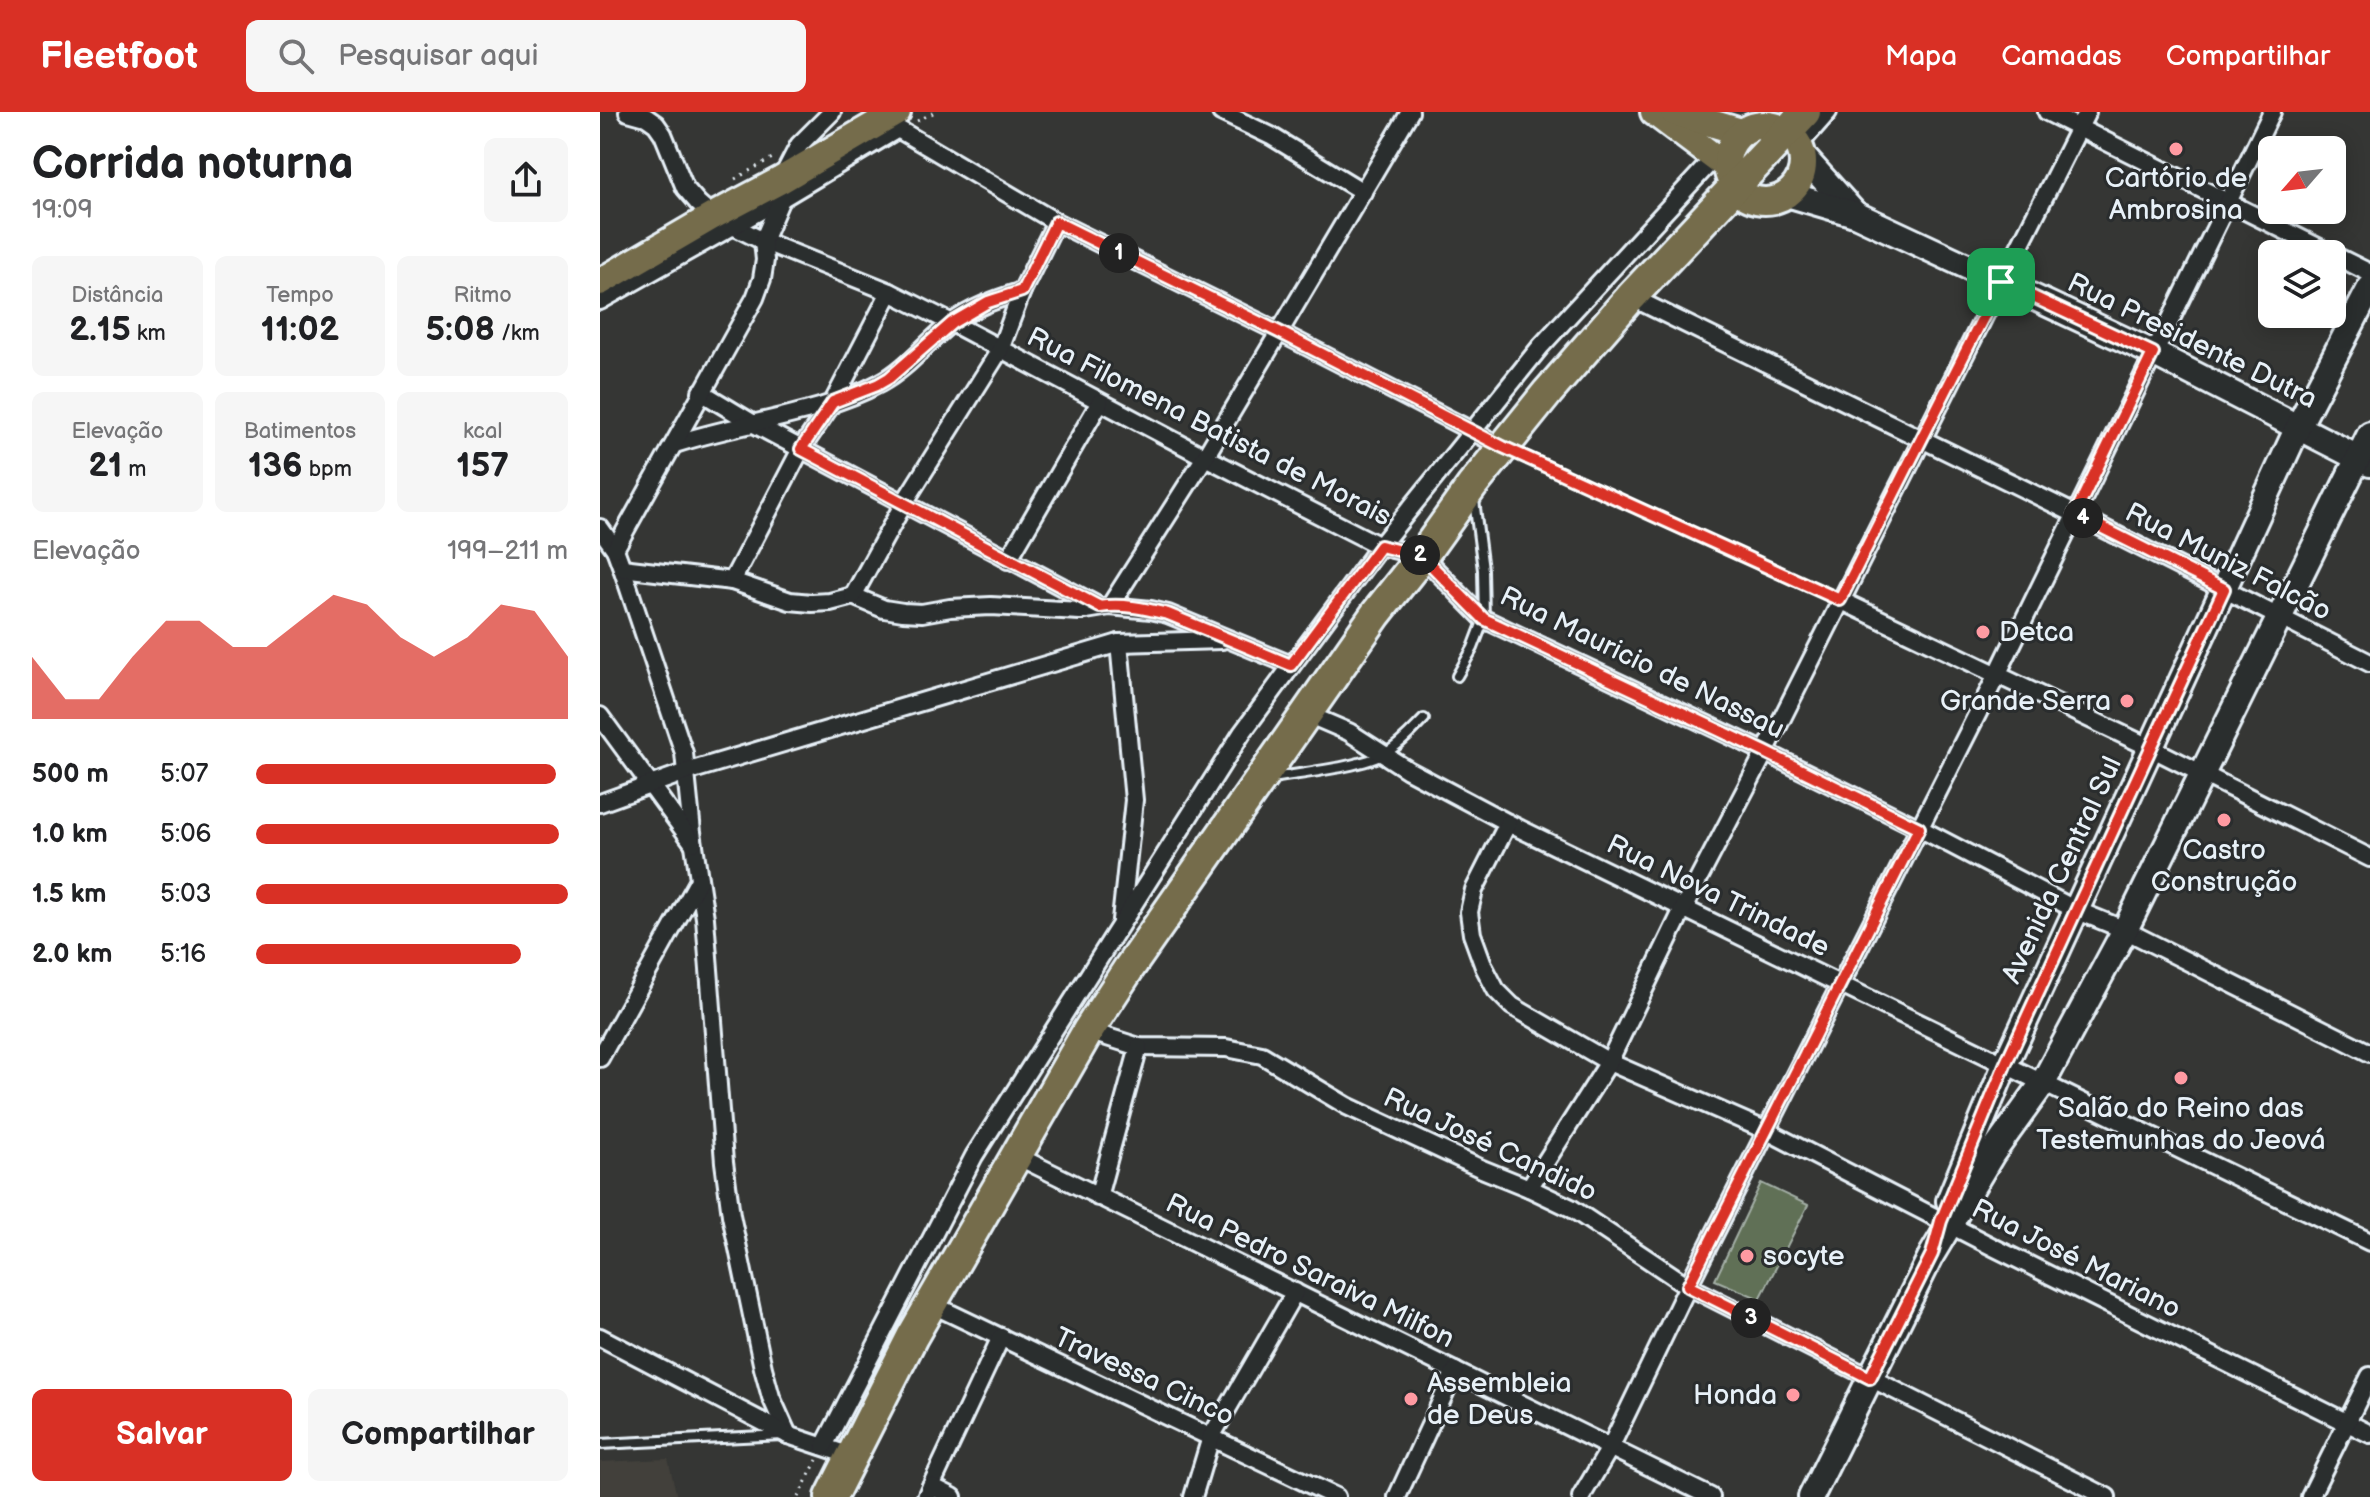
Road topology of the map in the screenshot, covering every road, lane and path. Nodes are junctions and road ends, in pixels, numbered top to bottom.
1 (628, 112) edge
2 (832, 112) edge
3 (1221, 112) edge
4 (1410, 112) edge
5 (1654, 112) edge
6 (1674, 112) edge
7 (1828, 112) edge
8 (2047, 112) edge
9 (2087, 112) edge
10 (2272, 112) edge
11 (893, 120) edge
12 (2079, 129) junction
13 (1741, 132) junction
14 (1798, 136) edge
15 (1725, 170) junction
16 (781, 190) junction
17 (1363, 192) junction
18 (1787, 194) junction
19 (2227, 202) junction
20 (1855, 214) junction
21 (723, 221) junction
22 (1056, 222) junction
23 (763, 241) junction
24 (2370, 273) edge
25 (600, 282) edge
26 (2001, 282) junction
27 (2370, 288) edge
28 (1022, 291) junction
29 (890, 292) junction
30 (1631, 297) junction
31 (600, 301) edge
32 (952, 323) junction
33 (1279, 332) junction
34 (1000, 350) junction
35 (2153, 353) junction
36 (701, 392) junction
37 (833, 402) junction
38 (1100, 402) junction
39 (754, 424) junction
40 (2298, 427) junction
41 (1473, 432) junction
42 (2370, 434) edge
43 (1922, 440) junction
44 (675, 444) junction
45 (1503, 447) junction
46 (801, 449) junction
47 (1205, 457) junction
48 (2364, 461) edge
49 (1472, 486) junction
50 (904, 503) junction
51 (2075, 514) junction
52 (600, 528) edge
53 (1380, 546) junction
54 (615, 549) junction
55 (1422, 556) junction
56 (1008, 560) junction
57 (622, 568) junction
58 (732, 581) junction
59 (2224, 589) junction
60 (853, 596) junction
61 (1840, 600) junction
62 (1105, 606) junction
63 (2279, 617) junction
64 (1484, 619) junction
65 (1228, 639) junction
66 (1119, 643) junction
67 (2370, 663) edge
68 (1291, 665) junction
69 (1997, 675) junction
70 (1457, 676) dead end
71 (1307, 714) junction
72 (600, 716) edge
73 (1424, 719) dead end
74 (2151, 748) junction
75 (1765, 752) junction
76 (1384, 754) junction
77 (686, 772) junction
78 (2201, 773) junction
79 (1261, 780) junction
80 (650, 785) junction
81 (600, 803) edge
82 (1508, 823) junction
83 (1919, 828) junction
84 (694, 844) junction
85 (2370, 858) edge
86 (699, 880) junction
87 (1684, 907) junction
88 (2076, 910) junction
89 (1121, 923) junction
90 (2125, 930) junction
91 (1840, 985) junction
92 (1088, 1031) junction
93 (1139, 1047) junction
94 (2370, 1053) edge
95 (600, 1058) edge
96 (1609, 1062) junction
97 (2005, 1065) junction
98 (2043, 1083) junction
99 (1767, 1131) junction
100 (1015, 1155) junction
101 (1529, 1188) junction
102 (1098, 1197) junction
103 (1946, 1223) junction
104 (2370, 1242) edge
105 (1688, 1286) junction
106 (1295, 1292) junction
107 (931, 1304) junction
108 (600, 1337) edge
109 (1001, 1337) junction
110 (1455, 1371) junction
111 (2370, 1376) edge
112 (1870, 1378) junction
113 (2347, 1423) junction
114 (2370, 1434) edge
115 (788, 1435) junction
116 (1211, 1437) junction
117 (600, 1444) edge
118 (1611, 1446) junction
119 (838, 1451) junction
120 (928, 1492) edge
121 (798, 1497) edge
122 (831, 1497) edge
123 (953, 1497) edge
124 (1193, 1497) edge
125 (1336, 1497) edge
126 (1397, 1497) edge
127 (1581, 1497) edge
128 (1711, 1497) edge
129 (1811, 1497) edge
130 (2107, 1497) edge
131 (2310, 1497) edge

1 - 21 street, Rua Filomena Batista de Morais
2 - 16 street
3 - 17 street
4 - 17 street
5 - 15 main road
6 - 13 main road
7 - 14 street
8 - 12 street
9 - 12 street
10 - 19 street
11 - 16 main road
11 - 22 street
12 - 19 street
12 - 26 street
13 - 14 main road
13 - 15 main road
14 - 15 highway
14 - 18 main road
14 - 20 main road
15 - 18 main road
15 - 30 highway
15 - 41 street
16 - 21 main road
16 - 23 street
17 - 33 street
18 - 20 main road, Rua Presidente Dutra
19 - 24 street
19 - 35 street
20 - 26 main road, Rua Presidente Dutra
21 - 23 street, Rua Filomena Batista de Morais
21 - 25 main road
21 - 31 street
22 - 28 street
22 - 33 street
23 - 29 street, Rua Filomena Batista de Morais
23 - 36 street
26 - 35 main road, Rua Presidente Dutra
26 - 43 street
27 - 40 main road, Avenida Central Sul
28 - 32 street
28 - 34 street
29 - 32 street, Rua Filomena Batista de Morais
29 - 37 street
30 - 43 street, Rua Muniz Falcão
30 - 45 highway
32 - 34 street, Rua Filomena Batista de Morais
32 - 37 street
33 - 41 street
33 - 47 street
34 - 38 street, Rua Filomena Batista de Morais
34 - 50 street
35 - 40 main road, Rua Presidente Dutra
35 - 51 street
36 - 39 street
36 - 44 street
37 - 39 street
37 - 46 street
38 - 47 street, Rua Filomena Batista de Morais
38 - 56 street
39 - 44 street
39 - 46 street
40 - 48 main road, Rua Presidente Dutra
40 - 59 main road, Avenida Central Sul
41 - 45 street
41 - 53 street
42 - 48 main road
43 - 51 street, Rua Muniz Falcão
43 - 61 street
44 - 54 street
45 - 49 highway
45 - 61 lane
46 - 50 street
46 - 58 street
47 - 53 street, Rua Filomena Batista de Morais
47 - 62 street
48 - 63 main road
49 - 55 highway
49 - 64 lane
50 - 56 street
50 - 60 street
51 - 59 street, Rua Muniz Falcão
51 - 69 street
52 - 54 street
53 - 55 street, Rua Filomena Batista de Morais
53 - 68 street
54 - 57 street
55 - 64 street, Rua Mauricio de Nassau
55 - 71 highway
56 - 62 street
57 - 58 street
57 - 77 street
58 - 60 street
59 - 63 street, Rua Muniz Falcão
59 - 74 main road, Avenida Central Sul
60 - 62 street
61 - 69 street
61 - 75 street
62 - 65 street
63 - 67 street, Rua Muniz Falcão
63 - 78 main road
64 - 70 lane
64 - 75 street, Rua Mauricio de Nassau
65 - 66 street
65 - 68 street
66 - 77 street
66 - 89 street
68 - 89 street
69 - 74 street
69 - 83 street
71 - 76 street, Rua Nova Trindade
71 - 79 highway
72 - 80 street
73 - 76 lane
74 - 78 street
74 - 88 main road, Avenida Central Sul
75 - 83 street, Rua Mauricio de Nassau
75 - 87 street
76 - 79 lane
76 - 82 street, Rua Nova Trindade
77 - 80 street
77 - 84 street
78 - 85 street
78 - 90 main road
79 - 92 highway
80 - 81 street
80 - 84 street
82 - 87 street, Rua Nova Trindade
82 - 96 street, Rua José Mariano
83 - 88 street, Rua Mauricio de Nassau
83 - 91 street
84 - 86 street
86 - 95 street
86 - 115 street
87 - 91 street, Rua Nova Trindade
87 - 96 street
88 - 90 street, Rua Mauricio de Nassau
88 - 97 main road, Avenida Central Sul
89 - 119 street
90 - 94 street, Rua Mauricio de Nassau
90 - 98 main road
91 - 97 street, Rua Nova Trindade
91 - 99 street
92 - 93 street, Rua José Candido
92 - 100 highway
93 - 101 street, Rua José Candido
93 - 102 street
96 - 99 street, Rua José Mariano
96 - 101 street
97 - 98 street, Rua Nova Trindade
97 - 103 main road, Avenida Central Sul
98 - 103 main road
98 - 104 street, Rua Nova Trindade
99 - 103 street, Rua José Mariano
99 - 105 street
100 - 102 street, Rua Pedro Saraiva Milfon
100 - 107 highway
101 - 105 street, Rua José Candido
102 - 106 street, Rua Pedro Saraiva Milfon
103 - 112 main road
103 - 113 street, Rua José Mariano
105 - 112 street, Rua José Candido
105 - 118 street
106 - 110 street, Rua Pedro Saraiva Milfon
106 - 116 street
107 - 109 street, Travessa Cinco
107 - 119 highway
108 - 115 street
109 - 116 street, Travessa Cinco
109 - 120 street
110 - 118 street, Rua Pedro Saraiva Milfon
110 - 126 street
111 - 113 street
112 - 129 main road
112 - 130 street, Rua José Candido
113 - 114 street, Rua José Mariano
113 - 131 street
115 - 117 lane
115 - 119 street
116 - 124 street
116 - 125 street, Travessa Cinco
118 - 127 street
118 - 128 street, Rua Pedro Saraiva Milfon
119 - 121 path
119 - 122 highway
120 - 123 street

